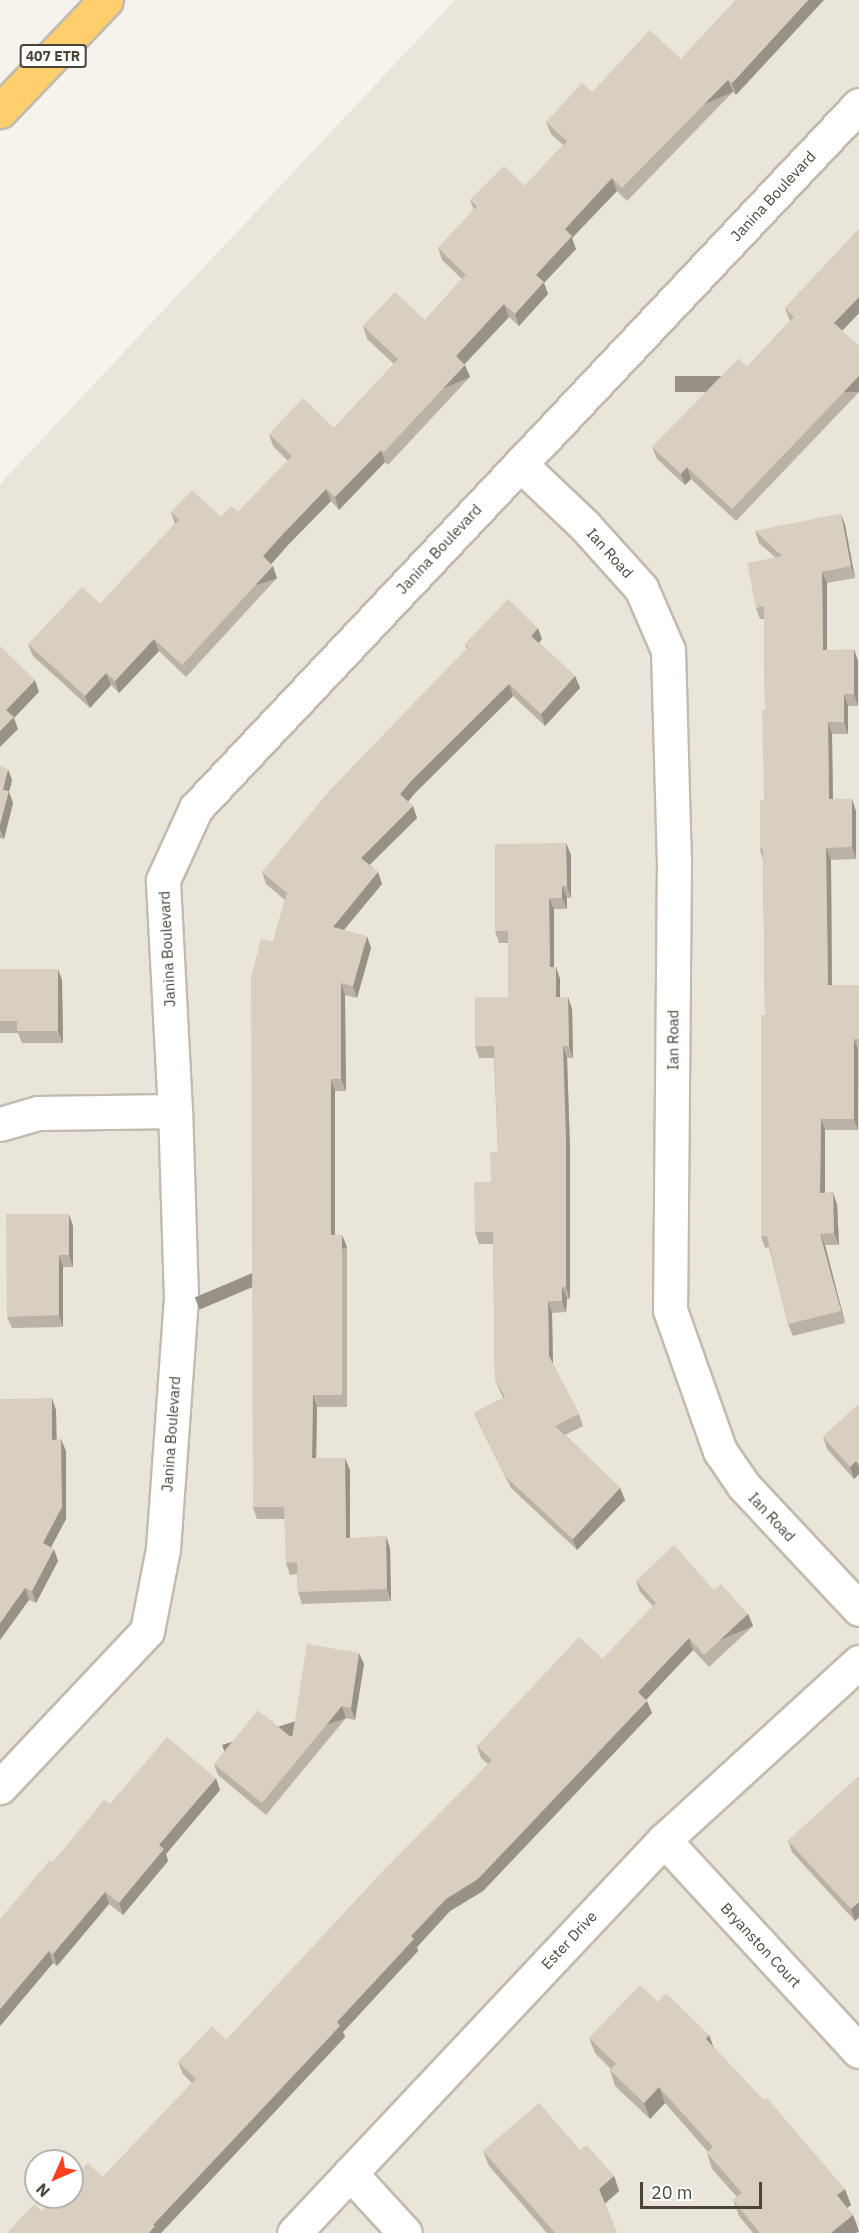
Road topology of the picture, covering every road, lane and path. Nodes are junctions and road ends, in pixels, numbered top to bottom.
1 (106, 0) edge
2 (859, 105) edge
3 (0, 111) edge
4 (520, 464) junction
5 (175, 1111) junction
6 (0, 1124) edge
7 (859, 1609) edge
8 (859, 1662) edge
9 (0, 1787) edge
10 (664, 1840) junction
11 (859, 2050) edge
12 (350, 2173) junction
13 (294, 2233) edge
14 (405, 2233) edge

1 - 3 highway, 407 ETR
2 - 4 street, Janina Boulevard
4 - 5 street, Janina Boulevard
4 - 7 street, Ian Road
5 - 6 street
5 - 9 street, Janina Boulevard
8 - 10 street, Ester Drive
10 - 11 street, Bryanston Court
10 - 12 street, Ester Drive
12 - 13 street, Ester Drive
12 - 14 street

